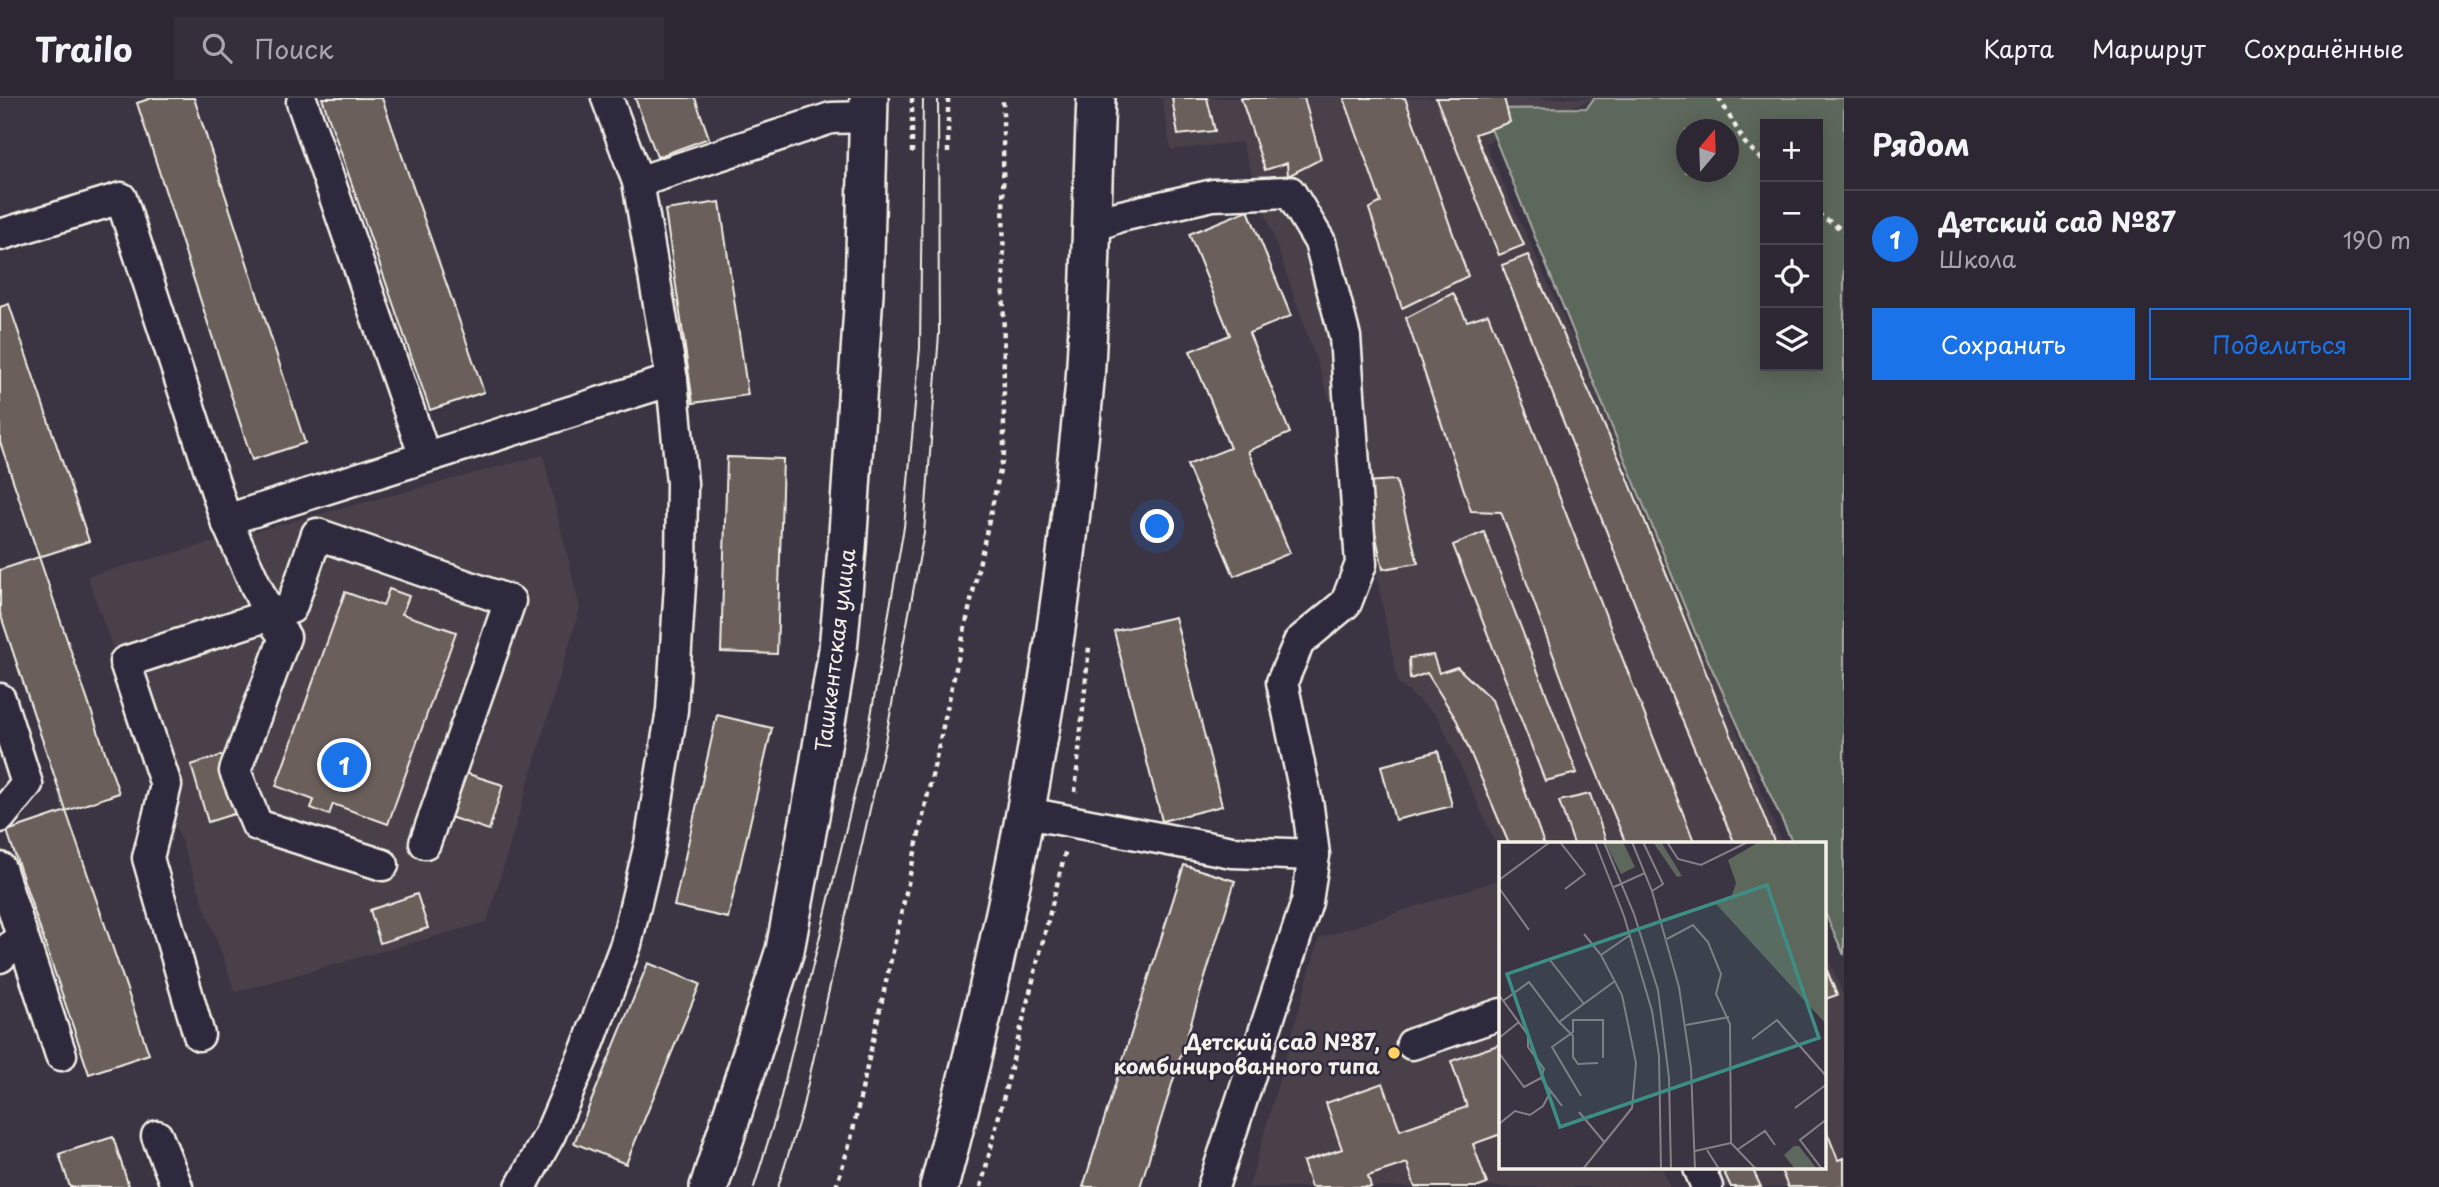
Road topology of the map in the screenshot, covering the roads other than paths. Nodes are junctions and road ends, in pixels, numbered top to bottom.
1 (607, 98) edge
2 (1096, 98) edge
3 (302, 102) dead end
4 (869, 108) edge
5 (638, 183) junction
6 (1090, 228) junction
7 (0, 235) edge
8 (672, 380) junction
9 (425, 457) junction
10 (226, 520) junction
11 (270, 617) junction
12 (0, 699) edge
13 (1027, 813) junction
14 (0, 817) edge
15 (425, 843) dead end
16 (1314, 855) junction
17 (383, 865) dead end
18 (0, 868) edge
19 (22, 936) junction
20 (0, 957) edge
21 (1499, 1015) edge
22 (200, 1035) dead end
23 (1412, 1044) dead end
24 (61, 1055) dead end
25 (157, 1136) dead end
26 (1700, 1170) edge
27 (177, 1187) edge
28 (521, 1187) edge
29 (709, 1187) edge
30 (939, 1187) edge
31 (1213, 1187) edge
32 (1707, 1187) edge

1 - 5 lane
2 - 6 main road
3 - 9 lane
4 - 5 lane
4 - 29 main road, Ташкентская улица
5 - 8 lane
6 - 13 main road
6 - 16 lane
7 - 10 lane
8 - 9 lane
8 - 28 lane
9 - 10 lane
10 - 11 lane
11 - 15 lane
11 - 17 lane
11 - 22 lane
12 - 14 lane
13 - 16 lane
13 - 30 main road
16 - 31 lane
18 - 19 lane
19 - 20 lane
19 - 24 lane
21 - 23 lane
25 - 27 lane
26 - 32 lane

